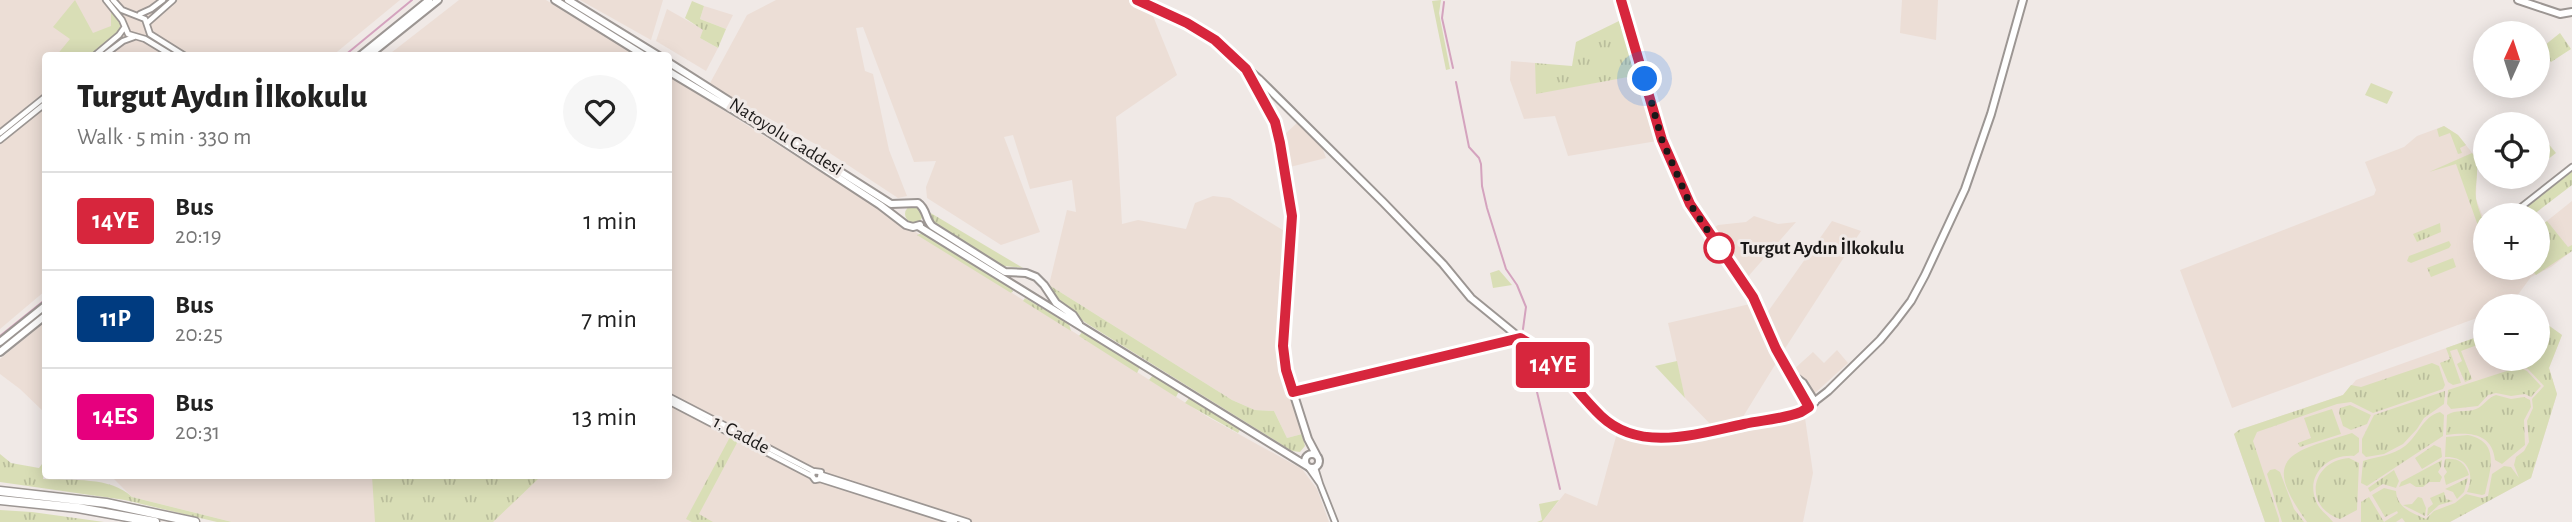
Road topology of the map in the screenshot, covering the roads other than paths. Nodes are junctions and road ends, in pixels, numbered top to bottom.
1 (106, 0) edge
2 (113, 0) edge
3 (163, 0) edge
4 (173, 0) edge
5 (429, 0) edge
6 (438, 0) edge
7 (555, 0) edge
8 (568, 0) edge
9 (1138, 0) edge
10 (1621, 0) edge
11 (2023, 0) edge
12 (2518, 0) edge
13 (2572, 12) edge
14 (137, 15) junction
15 (147, 25) junction
16 (125, 26) junction
17 (136, 37) junction
18 (99, 52) edge
19 (108, 52) edge
20 (167, 52) edge
21 (177, 52) edge
22 (365, 52) edge
23 (373, 52) edge
24 (639, 52) edge
25 (652, 52) edge
26 (672, 65) edge
27 (1246, 69) junction
28 (672, 73) edge
29 (1273, 92) junction
30 (1262, 97) junction
31 (42, 99) edge
32 (42, 106) edge
33 (0, 132) edge
34 (0, 140) edge
35 (2572, 167) edge
36 (2526, 203) edge
37 (906, 204) junction
38 (925, 217) junction
39 (902, 222) junction
40 (918, 226) junction
41 (1026, 273) junction
42 (1045, 286) junction
43 (1018, 289) junction
44 (1033, 298) junction
45 (42, 308) edge
46 (42, 318) edge
47 (1079, 324) junction
48 (1520, 338) junction
49 (0, 342) edge
50 (0, 352) edge
51 (1293, 392) junction
52 (672, 401) edge
53 (1812, 404) junction
54 (1308, 439) junction
55 (1284, 452) junction
56 (1317, 456) junction
57 (1306, 457) junction
58 (1310, 467) junction
59 (813, 474) junction
60 (821, 477) junction
61 (0, 489) edge
62 (0, 500) edge
63 (0, 506) edge
64 (157, 517) edge
65 (142, 522) edge
66 (195, 522) edge
67 (955, 522) edge
68 (968, 522) edge
69 (1335, 522) edge

1 - 16 street
2 - 14 street
3 - 14 street
4 - 15 street
5 - 22 main road
6 - 23 main road
7 - 24 main road
8 - 25 main road
9 - 27 main road
10 - 53 main road
11 - 53 main road
12 - 13 main road
14 - 15 street
14 - 16 street
15 - 17 street
15 - 21 street
16 - 17 street
16 - 18 street
17 - 19 street
17 - 20 street
26 - 37 main road, Natoyolu Caddesi
27 - 29 main road
27 - 30 main road
28 - 39 main road, Natoyolu Caddesi
29 - 30 main road
29 - 48 main road
30 - 51 main road
31 - 33 street
32 - 34 street
35 - 36 street
37 - 38 main road
37 - 39 main road
38 - 40 main road
38 - 41 main road
39 - 40 main road
40 - 43 main road
41 - 42 main road
41 - 43 main road
42 - 44 main road
42 - 47 main road
43 - 44 main road
44 - 47 main road
45 - 49 main road
46 - 50 main road
47 - 55 main road
48 - 51 main road
48 - 53 main road
51 - 54 main road
52 - 59 street, 1. Cadde
54 - 56 main road
54 - 57 main road
55 - 57 main road
55 - 58 main road
56 - 57 main road
56 - 58 main road
57 - 58 main road
58 - 69 street
59 - 60 street
59 - 60 street
60 - 67 street
60 - 68 street
61 - 64 highway
62 - 64 highway
63 - 65 highway
64 - 66 highway

